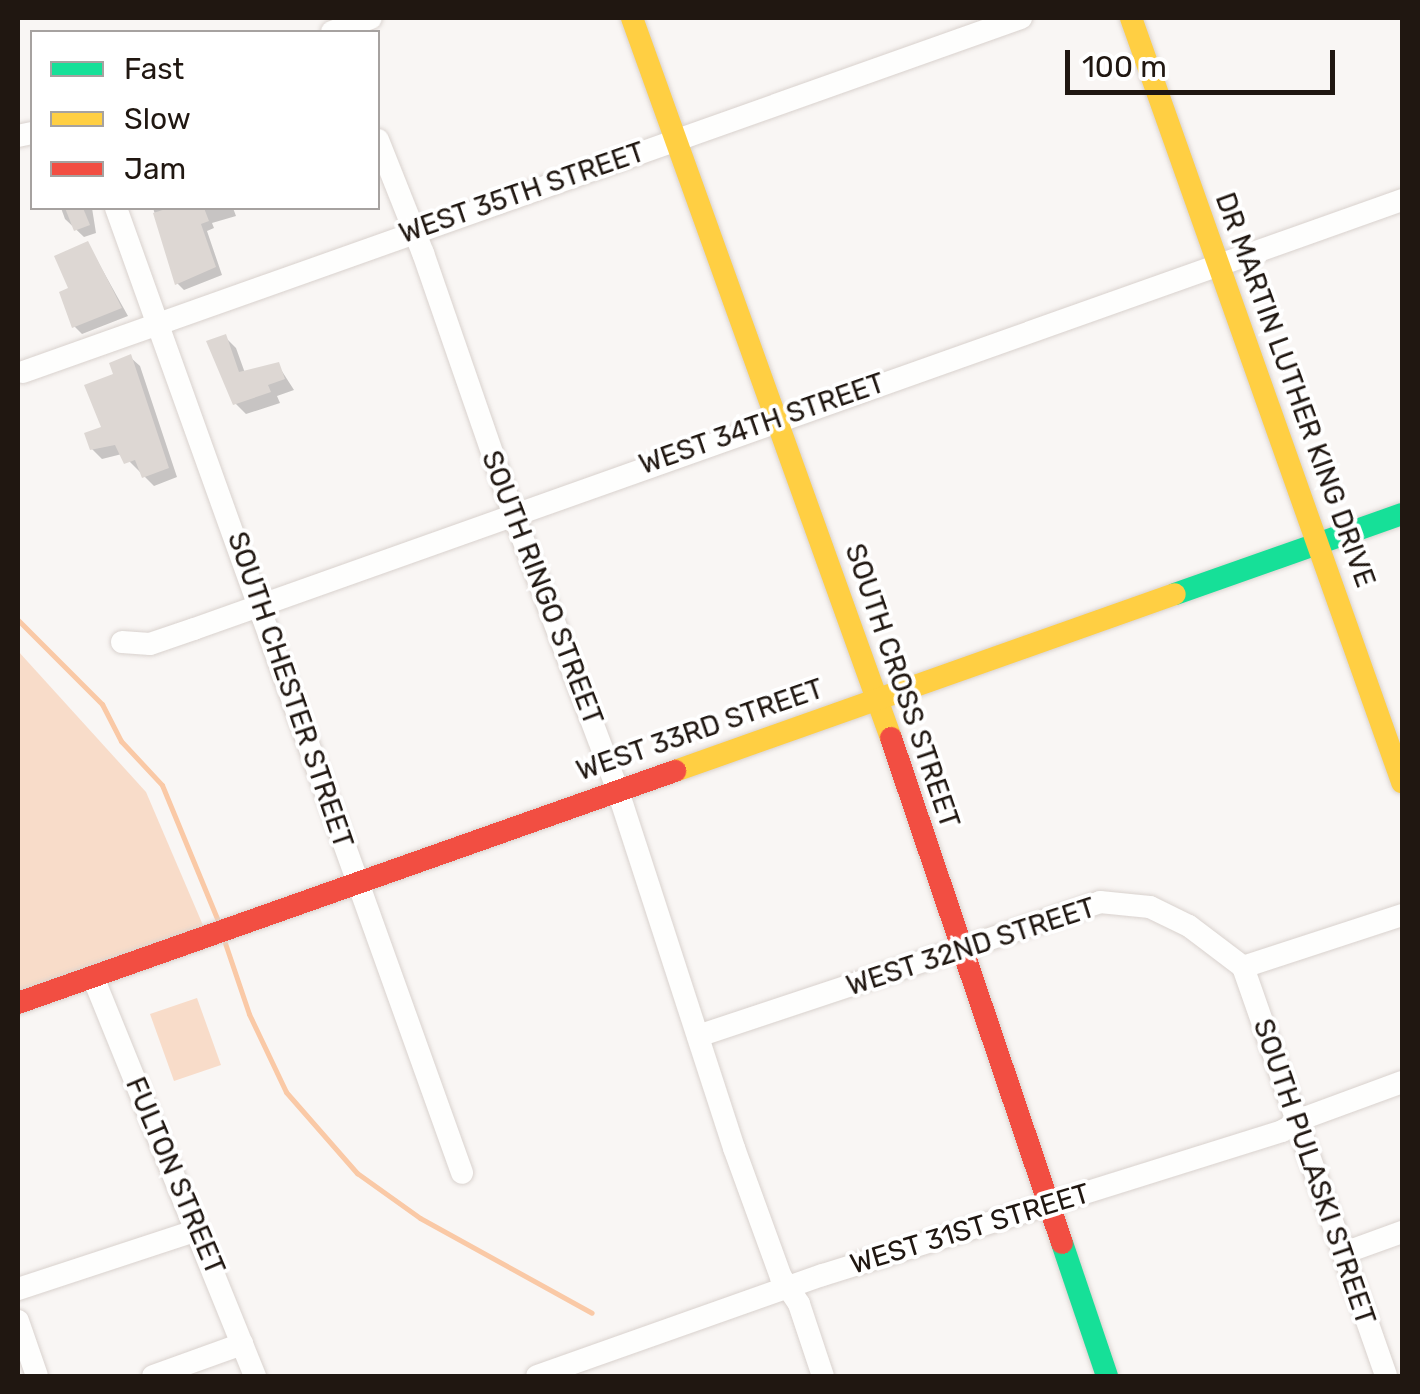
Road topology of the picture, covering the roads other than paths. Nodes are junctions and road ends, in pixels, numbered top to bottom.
1 (371, 18) edge
2 (632, 18) edge
3 (1021, 18) edge
4 (1130, 18) edge
5 (340, 30) edge
6 (675, 140) junction
7 (380, 145) edge
8 (1402, 200) edge
9 (117, 210) edge
10 (414, 230) junction
11 (1218, 263) junction
12 (160, 322) junction
13 (23, 372) dead end
14 (776, 420) junction
15 (513, 513) junction
16 (1402, 514) edge
17 (1318, 544) junction
18 (260, 606) junction
19 (122, 642) dead end
20 (878, 700) junction
21 (1402, 782) edge
22 (618, 791) junction
23 (358, 884) junction
24 (1402, 915) edge
25 (962, 952) junction
26 (1242, 967) junction
27 (93, 977) junction
28 (18, 1004) edge
29 (698, 1036) junction
30 (1402, 1082) edge
31 (1296, 1124) junction
32 (462, 1173) dead end
33 (1052, 1203) junction
34 (198, 1230) junction
35 (1402, 1232) edge
36 (1344, 1253) junction
37 (788, 1288) junction
38 (18, 1290) edge
39 (18, 1322) edge
40 (242, 1344) junction
41 (37, 1376) edge
42 (153, 1376) edge
43 (256, 1376) edge
44 (537, 1376) edge
45 (823, 1376) edge
46 (1106, 1376) edge
47 (1386, 1376) edge

1 - 5 street
2 - 6 street, SOUTH CROSS STREET
3 - 6 street, WEST 35TH STREET
4 - 11 street, DR MARTIN LUTHER KING DRIVE
6 - 10 street, WEST 35TH STREET
6 - 14 street, SOUTH CROSS STREET
7 - 10 street, SOUTH RINGO STREET
8 - 11 street, WEST 34TH STREET
9 - 12 street, SOUTH CHESTER STREET
10 - 12 street, WEST 35TH STREET
10 - 15 street, SOUTH RINGO STREET
11 - 14 street, WEST 34TH STREET
11 - 17 street, DR MARTIN LUTHER KING DRIVE
12 - 13 street, WEST 35TH STREET
12 - 18 street, SOUTH CHESTER STREET
14 - 15 street, WEST 34TH STREET
14 - 20 street, SOUTH CROSS STREET
15 - 18 street, WEST 34TH STREET
15 - 22 street, SOUTH RINGO STREET
16 - 17 street, WEST 33RD STREET
17 - 20 street, WEST 33RD STREET
17 - 21 street, DR MARTIN LUTHER KING DRIVE
18 - 19 street, WEST 34TH STREET
18 - 23 street, SOUTH CHESTER STREET
20 - 22 street, WEST 33RD STREET
20 - 25 street, SOUTH CROSS STREET
22 - 23 street, WEST 33RD STREET
22 - 29 street, SOUTH RINGO STREET
23 - 27 street, WEST 33RD STREET
23 - 32 street, SOUTH CHESTER STREET
24 - 26 street
25 - 26 street, WEST 32ND STREET
25 - 29 street, WEST 32ND STREET
25 - 33 street, SOUTH CROSS STREET
26 - 31 street, SOUTH PULASKI STREET
27 - 28 street, WEST 33RD STREET
27 - 34 street, FULTON STREET
29 - 37 street, SOUTH RINGO STREET
30 - 31 street, WEST 31ST STREET
31 - 33 street, WEST 31ST STREET
31 - 36 street, SOUTH PULASKI STREET
33 - 37 street, WEST 31ST STREET
33 - 46 street, SOUTH CROSS STREET
34 - 38 street
34 - 40 street, FULTON STREET
35 - 36 street
36 - 47 street, SOUTH PULASKI STREET
37 - 44 street, WEST 31ST STREET
37 - 45 street, SOUTH RINGO STREET
39 - 41 street
40 - 42 street
40 - 43 street, FULTON STREET

